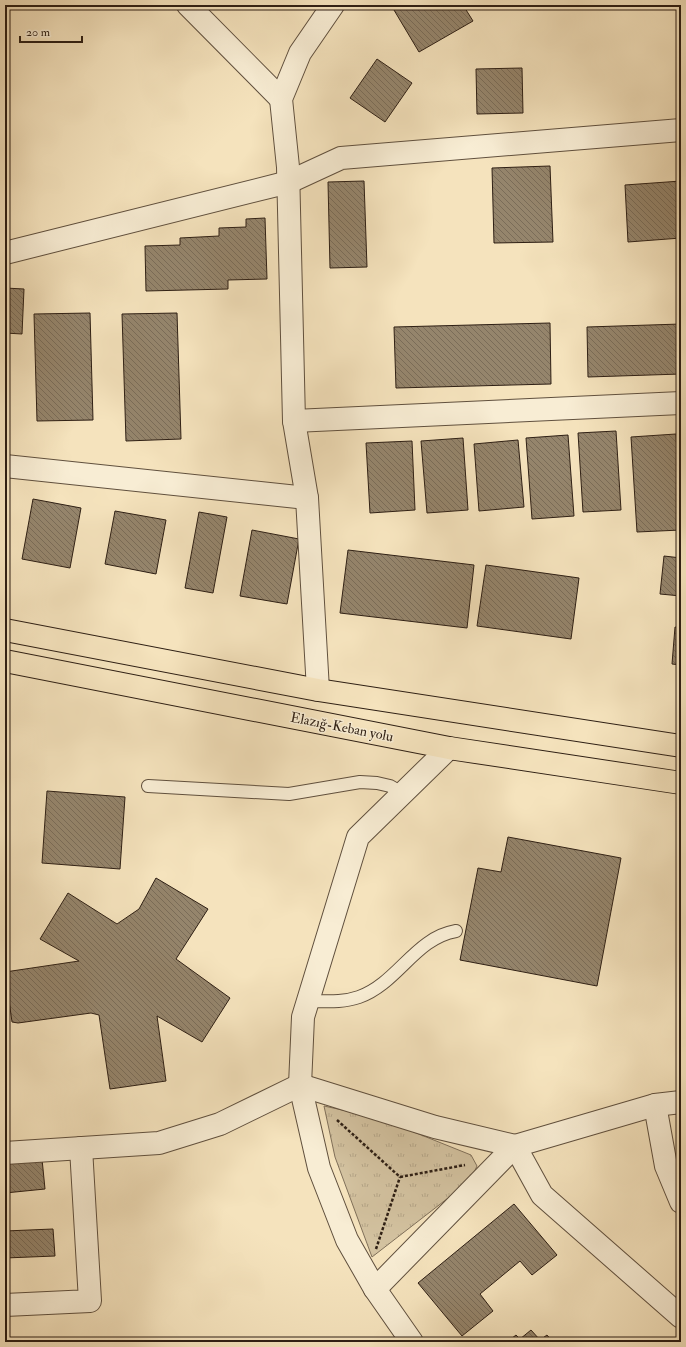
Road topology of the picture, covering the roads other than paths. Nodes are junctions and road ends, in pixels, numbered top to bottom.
1 (188, 5) edge
2 (333, 5) edge
3 (281, 99) junction
4 (681, 130) edge
5 (289, 182) junction
6 (5, 254) edge
7 (681, 403) edge
8 (294, 421) junction
9 (5, 466) edge
10 (307, 498) junction
11 (5, 630) edge
12 (5, 661) edge
13 (318, 690) junction
14 (681, 746) edge
15 (449, 748) junction
16 (681, 783) edge
17 (148, 786) dead end
18 (402, 793) junction
19 (456, 931) dead end
20 (307, 1001) junction
21 (300, 1085) junction
22 (681, 1102) edge
23 (655, 1105) junction
24 (515, 1146) junction
25 (81, 1148) junction
26 (5, 1153) edge
27 (681, 1202) edge
28 (371, 1282) junction
29 (5, 1305) edge
30 (681, 1317) edge
31 (412, 1342) edge

1 - 3 street
2 - 3 street
3 - 5 street
4 - 5 street
5 - 6 street
5 - 8 street
7 - 8 street
8 - 10 street
9 - 10 street
10 - 13 street
11 - 13 highway
12 - 15 highway, Elazığ-Keban yolu
13 - 14 highway
15 - 16 highway, Elazığ-Keban yolu
15 - 18 street
17 - 18 lane
18 - 20 street
19 - 20 lane
20 - 21 street
21 - 24 street
21 - 25 street
21 - 28 street
22 - 23 street
23 - 24 street
23 - 27 street
24 - 28 street
24 - 30 street
25 - 26 street
25 - 29 street
28 - 31 street

